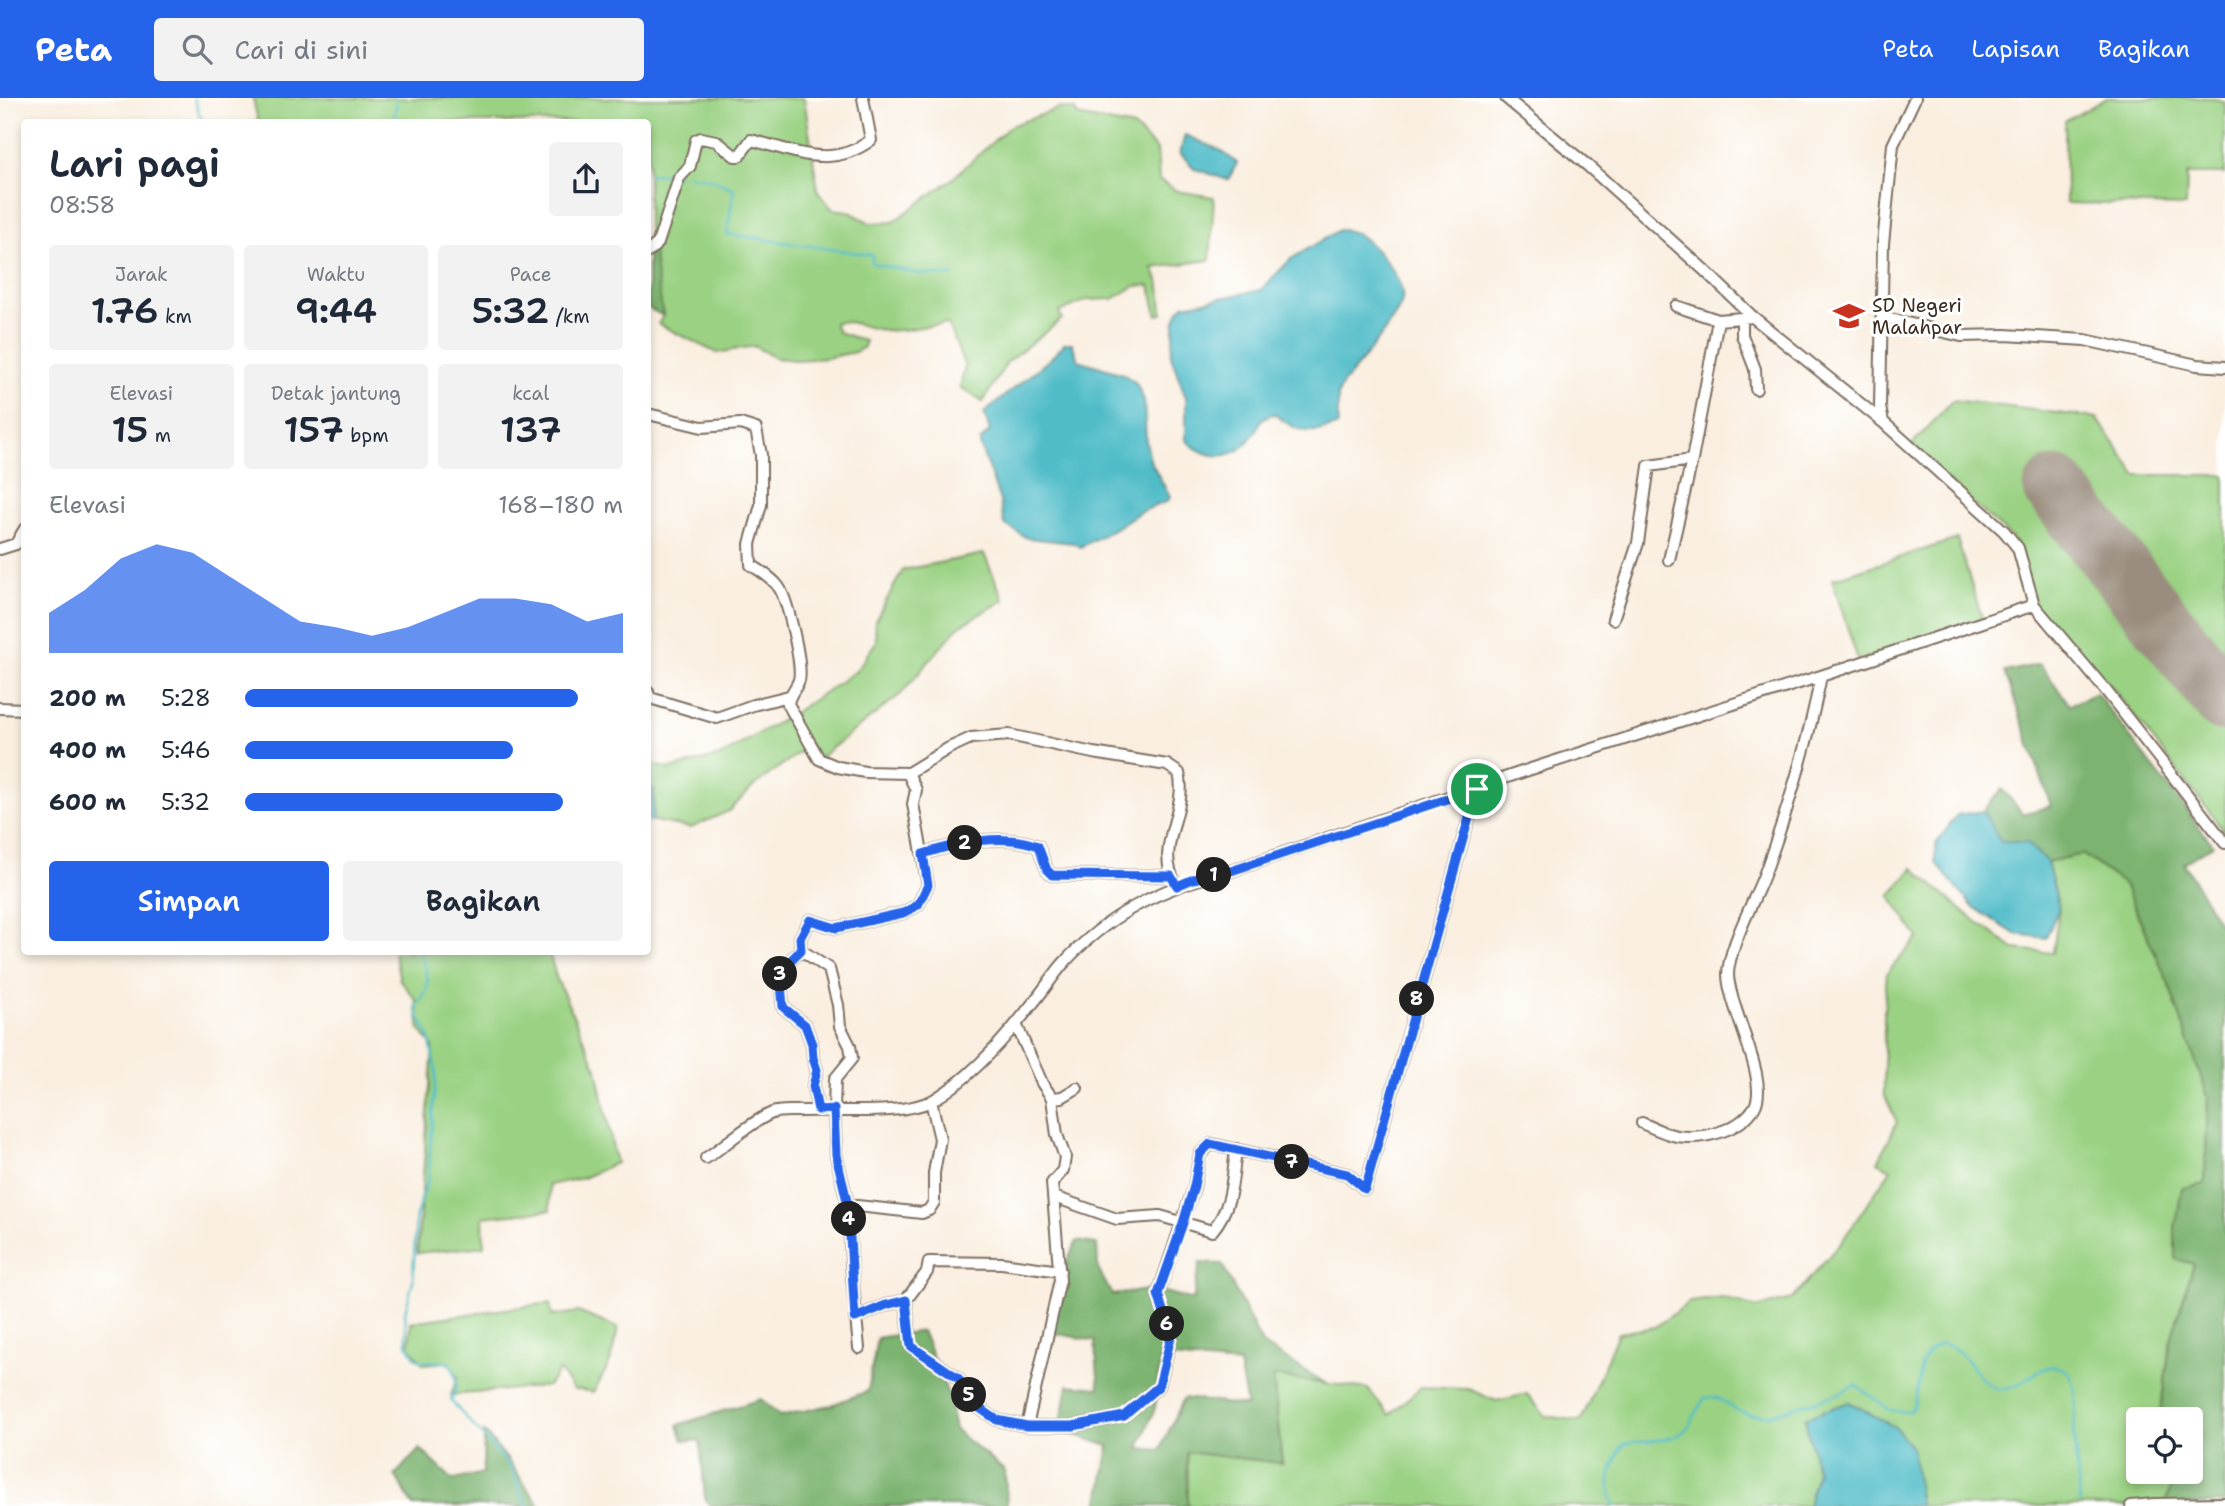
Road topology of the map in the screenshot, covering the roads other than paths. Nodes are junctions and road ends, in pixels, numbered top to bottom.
1 (863, 98) edge
2 (1506, 98) edge
3 (1915, 98) edge
4 (651, 249) edge
5 (1676, 306) dead end
6 (1882, 317) junction
7 (1748, 318) junction
8 (1718, 320) junction
9 (2225, 368) edge
10 (1756, 388) dead end
11 (651, 415) edge
12 (1883, 422) junction
13 (1692, 460) junction
14 (21, 535) edge
15 (0, 549) edge
16 (1669, 560) dead end
17 (2034, 605) junction
18 (1614, 619) dead end
19 (1821, 676) junction
20 (789, 696) junction
21 (651, 698) edge
22 (0, 708) edge
23 (21, 709) edge
24 (908, 774) junction
25 (1477, 789) junction
26 (2225, 843) edge
27 (923, 854) junction
28 (1174, 881) junction
29 (801, 950) junction
30 (1016, 1024) junction
31 (1077, 1088) dead end
32 (1052, 1098) junction
33 (931, 1101) junction
34 (834, 1109) junction
35 (818, 1110) junction
36 (1642, 1124) dead end
37 (1236, 1149) junction
38 (706, 1158) dead end
39 (1054, 1197) junction
40 (848, 1205) junction
41 (1183, 1223) junction
42 (1060, 1271) junction
43 (906, 1300) junction
44 (855, 1318) junction
45 (859, 1349) dead end
46 (1027, 1426) junction
47 (2225, 1503) edge
48 (2131, 1506) edge

1 - 4 street
2 - 7 street
3 - 6 street
5 - 8 street
6 - 9 street
6 - 12 street
7 - 8 street
7 - 10 street
7 - 12 street
8 - 13 street
11 - 20 street
12 - 17 street
13 - 16 street
13 - 18 street
14 - 15 street
17 - 19 street
17 - 26 street
19 - 25 street
19 - 36 street
20 - 21 street
20 - 24 street
22 - 23 street
24 - 27 street
24 - 28 street
25 - 28 street
25 - 37 street
27 - 28 street
27 - 29 street
28 - 30 street
29 - 34 street
29 - 35 street
30 - 32 street
30 - 33 street
31 - 32 street
32 - 39 street
33 - 34 street
33 - 40 street
34 - 35 street
34 - 40 street
35 - 38 street
37 - 41 street
37 - 41 street
39 - 41 street
39 - 42 street
40 - 44 street
41 - 46 street
42 - 43 street
42 - 46 street
43 - 44 street
43 - 46 street
44 - 45 street
47 - 48 street

